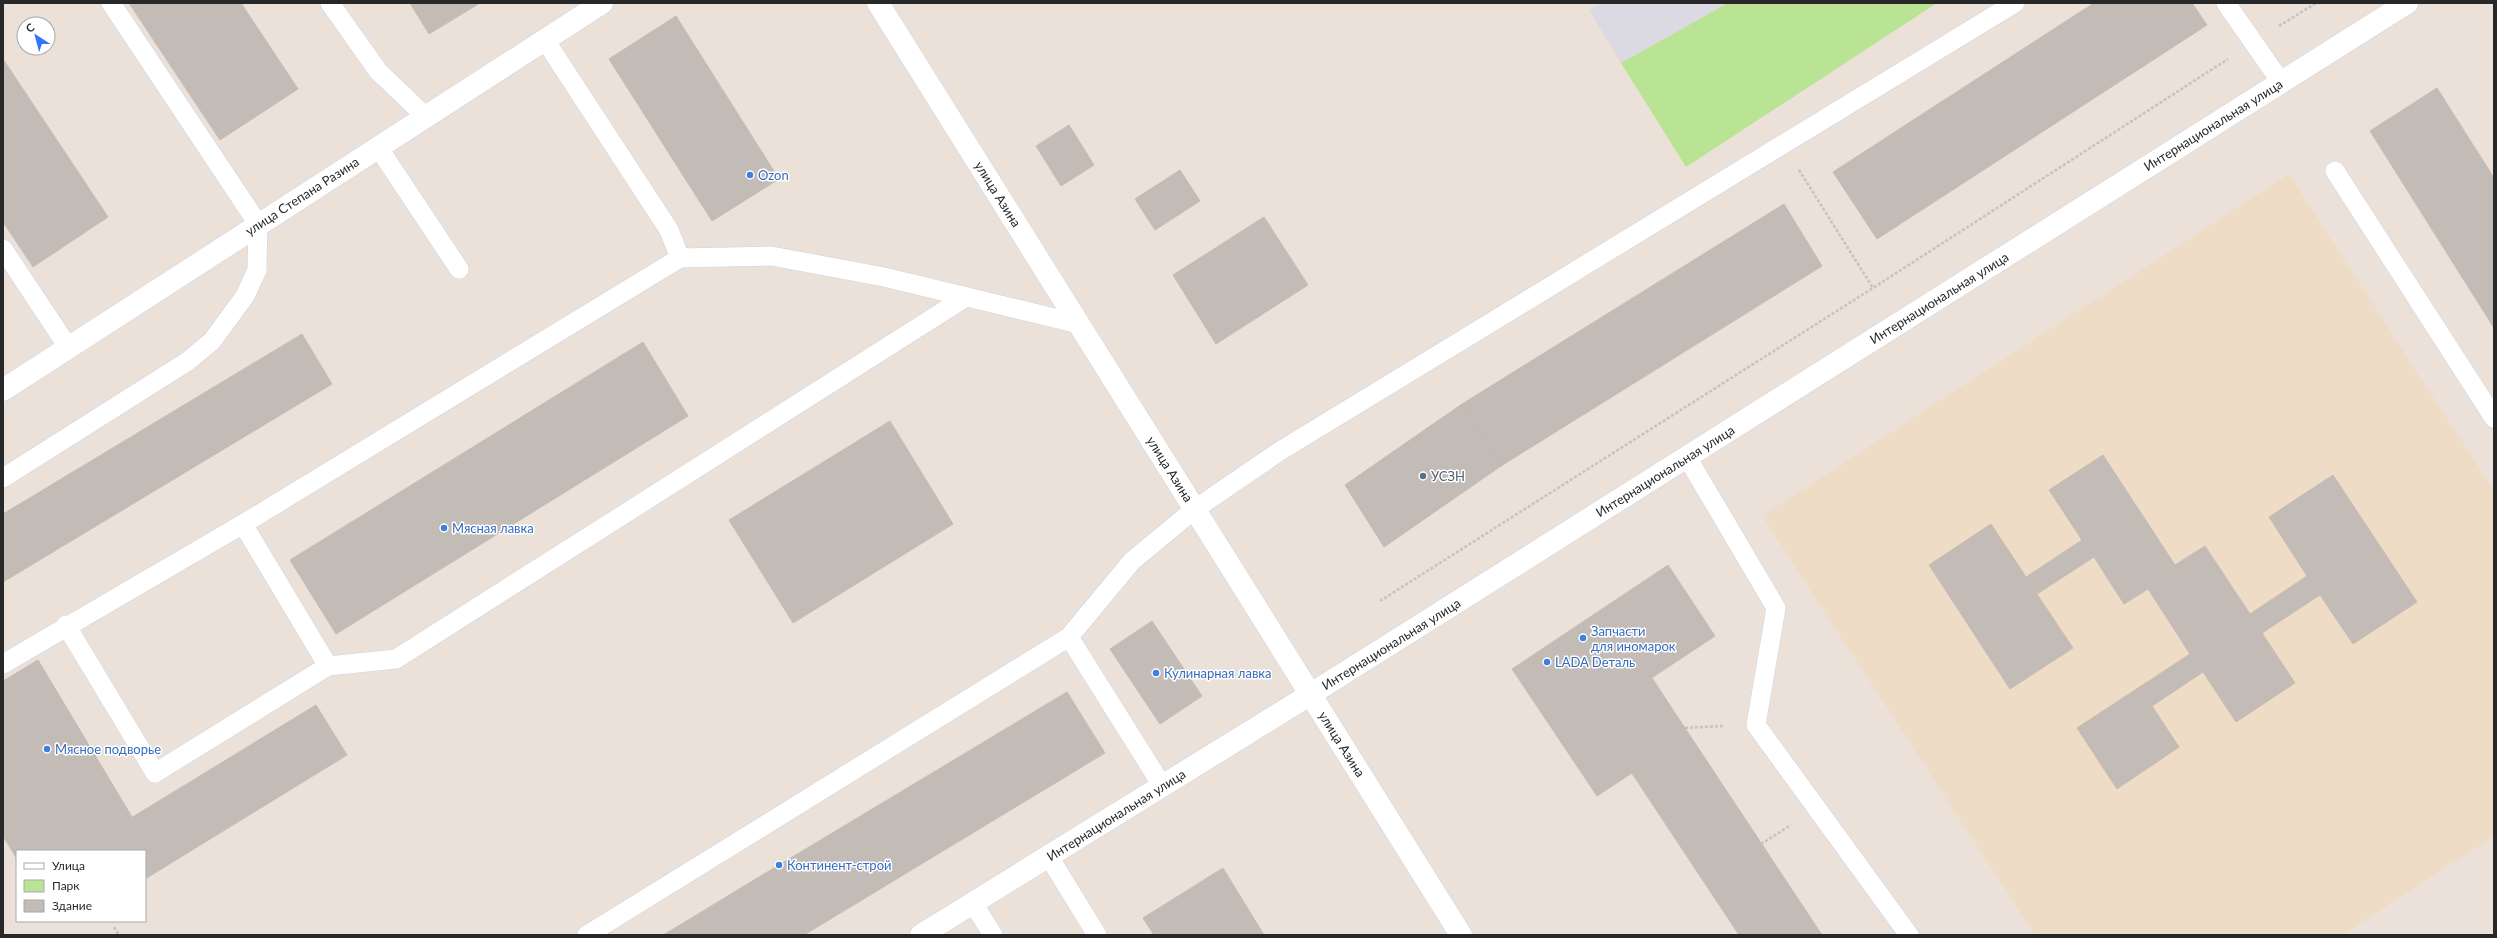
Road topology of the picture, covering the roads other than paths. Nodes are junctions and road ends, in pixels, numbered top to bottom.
1 (111, 3) edge
2 (330, 3) edge
3 (602, 3) edge
4 (878, 3) edge
5 (2015, 3) edge
6 (2226, 3) edge
7 (2407, 3) edge
8 (545, 40) junction
9 (2281, 82) junction
10 (426, 116) junction
11 (378, 147) junction
12 (2335, 171) dead end
13 (258, 224) junction
14 (3, 249) edge
15 (680, 258) junction
16 (459, 269) dead end
17 (966, 297) junction
18 (1079, 324) junction
19 (68, 347) junction
20 (3, 390) edge
21 (2494, 418) edge
22 (1687, 457) junction
23 (3, 478) edge
24 (1195, 509) junction
25 (243, 524) junction
26 (66, 625) junction
27 (1069, 637) junction
28 (3, 664) edge
29 (328, 666) junction
30 (1311, 694) junction
31 (1163, 787) junction
32 (1049, 857) junction
33 (973, 903) junction
34 (587, 935) edge
35 (921, 935) edge
36 (993, 935) edge
37 (1097, 935) edge
38 (1462, 935) edge
39 (1909, 935) edge

1 - 13 lane
2 - 10 lane
3 - 8 street, улица Степана Разина
4 - 18 street, улица Азина
5 - 24 lane
6 - 9 lane
7 - 9 street, Интернациональная улица
8 - 10 street, улица Степана Разина
8 - 15 lane
9 - 22 street, Интернациональная улица
10 - 11 street, улица Степана Разина
11 - 13 street, улица Степана Разина
11 - 16 lane
12 - 21 lane
13 - 19 street, улица Степана Разина
13 - 23 lane
14 - 19 lane
15 - 17 lane
15 - 25 lane
17 - 18 lane
17 - 29 lane
18 - 24 street, улица Азина
19 - 20 street, улица Степана Разина
22 - 30 street, Интернациональная улица
22 - 39 lane
24 - 27 lane
24 - 30 street, улица Азина
25 - 26 lane
25 - 29 lane
26 - 28 lane
26 - 29 lane
27 - 31 lane
27 - 34 lane
30 - 31 street, Интернациональная улица
30 - 38 street, улица Азина
31 - 32 street, Интернациональная улица
32 - 33 street, Интернациональная улица
32 - 37 lane
33 - 35 street, Интернациональная улица
33 - 36 lane

